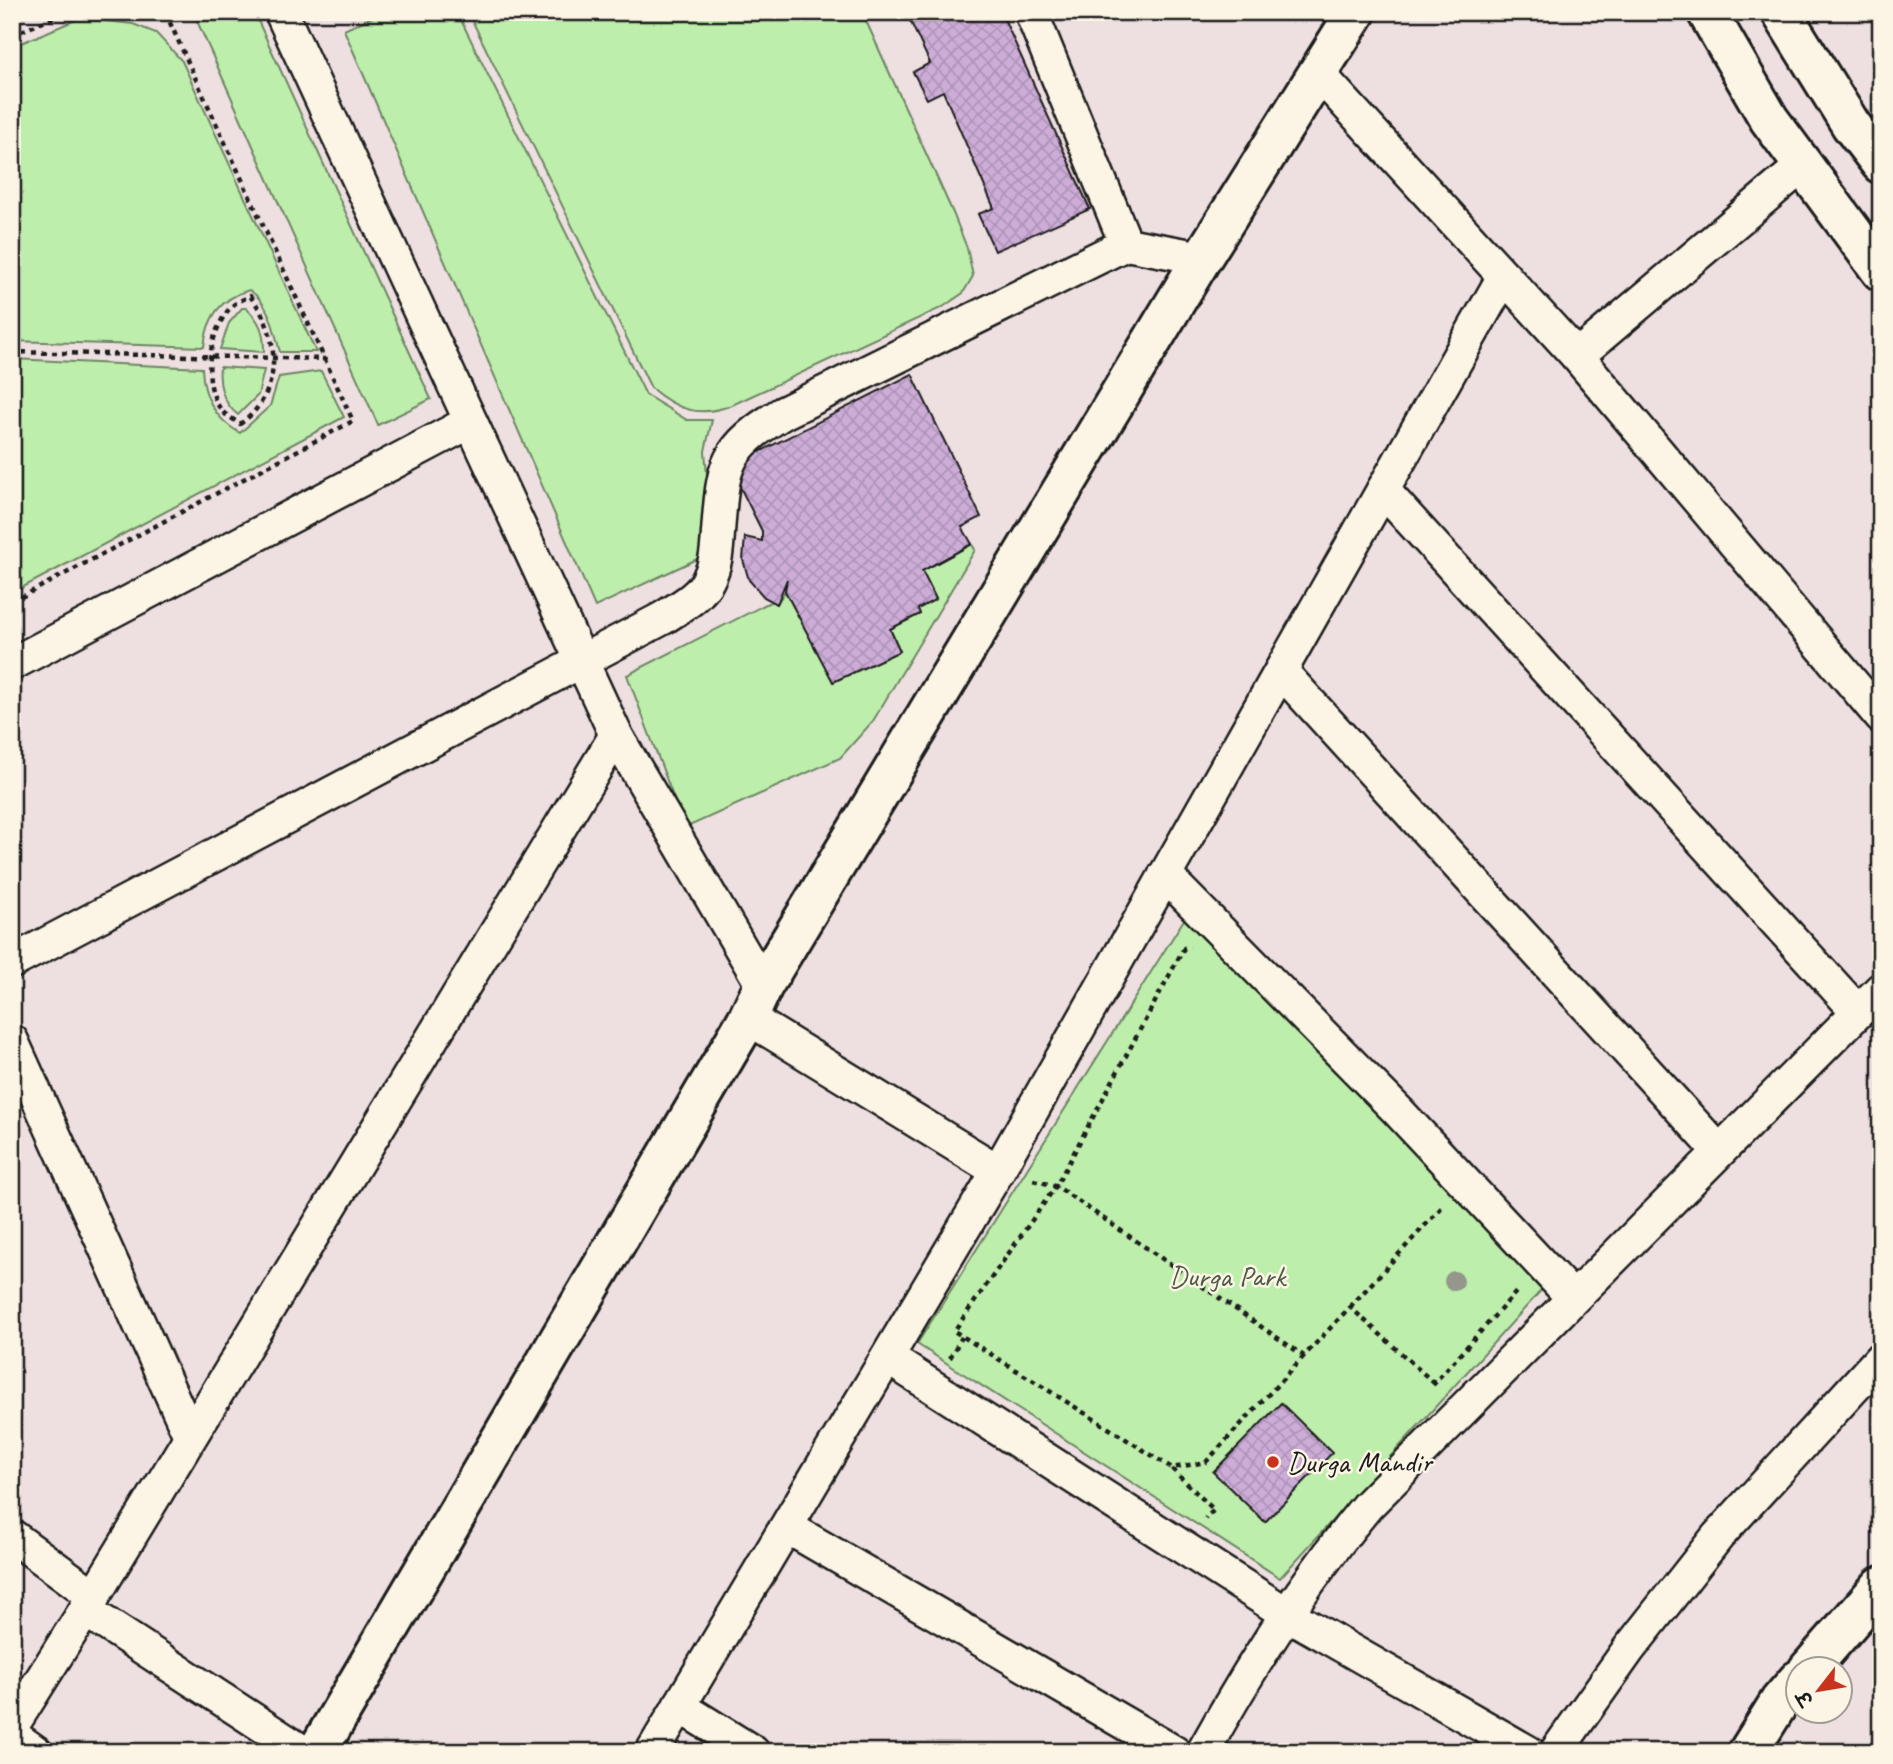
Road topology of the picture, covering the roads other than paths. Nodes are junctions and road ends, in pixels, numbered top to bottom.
1 (281, 12) edge
2 (1031, 12) edge
3 (1356, 12) edge
4 (1707, 12) edge
5 (1781, 12) edge
6 (1320, 74) junction
7 (1881, 164) edge
8 (1802, 166) junction
9 (1126, 244) junction
10 (1202, 258) junction
11 (1881, 271) edge
12 (1504, 276) junction
13 (1577, 356) junction
14 (470, 422) junction
15 (1383, 489) junction
16 (580, 662) junction
17 (12, 664) edge
18 (1281, 670) junction
19 (1881, 717) edge
20 (616, 735) junction
21 (1165, 875) junction
22 (12, 962) edge
23 (1881, 989) edge
24 (755, 1002) junction
25 (1858, 1012) junction
26 (12, 1041) edge
27 (1719, 1152) junction
28 (998, 1171) junction
29 (1573, 1298) junction
30 (888, 1358) junction
31 (1881, 1358) edge
32 (190, 1436) junction
33 (787, 1527) junction
34 (12, 1536) edge
35 (1881, 1586) edge
36 (89, 1603) junction
37 (1287, 1614) junction
38 (1820, 1656) edge
39 (1784, 1697) edge
40 (679, 1706) junction
41 (12, 1726) edge
42 (12, 1735) edge
43 (36, 1752) edge
44 (303, 1752) edge
45 (317, 1752) edge
46 (652, 1752) edge
47 (753, 1752) edge
48 (1174, 1752) edge
49 (1203, 1752) edge
50 (1528, 1752) edge
51 (1556, 1752) edge
52 (1748, 1752) edge

1 - 14 street
2 - 9 street
3 - 6 street
4 - 8 street
5 - 7 street
6 - 10 street
6 - 12 street
8 - 11 street
8 - 13 street
9 - 10 street
9 - 16 street
10 - 24 street
12 - 13 street
12 - 15 street
13 - 19 street
14 - 16 street
14 - 17 street
15 - 18 street
15 - 25 street
16 - 20 street
16 - 22 street
18 - 21 street
18 - 27 street
20 - 24 street
20 - 32 street
21 - 28 street
21 - 29 street
23 - 25 street
24 - 28 street
24 - 45 street
25 - 27 street
26 - 32 street
27 - 29 street
28 - 30 street
29 - 37 street
30 - 33 street
30 - 37 street
31 - 51 street
32 - 36 street
33 - 40 street
33 - 48 street
34 - 36 street
35 - 38 street
36 - 41 street
36 - 44 street
37 - 49 street
37 - 50 street
39 - 52 street
40 - 46 street
40 - 47 street
42 - 43 street

